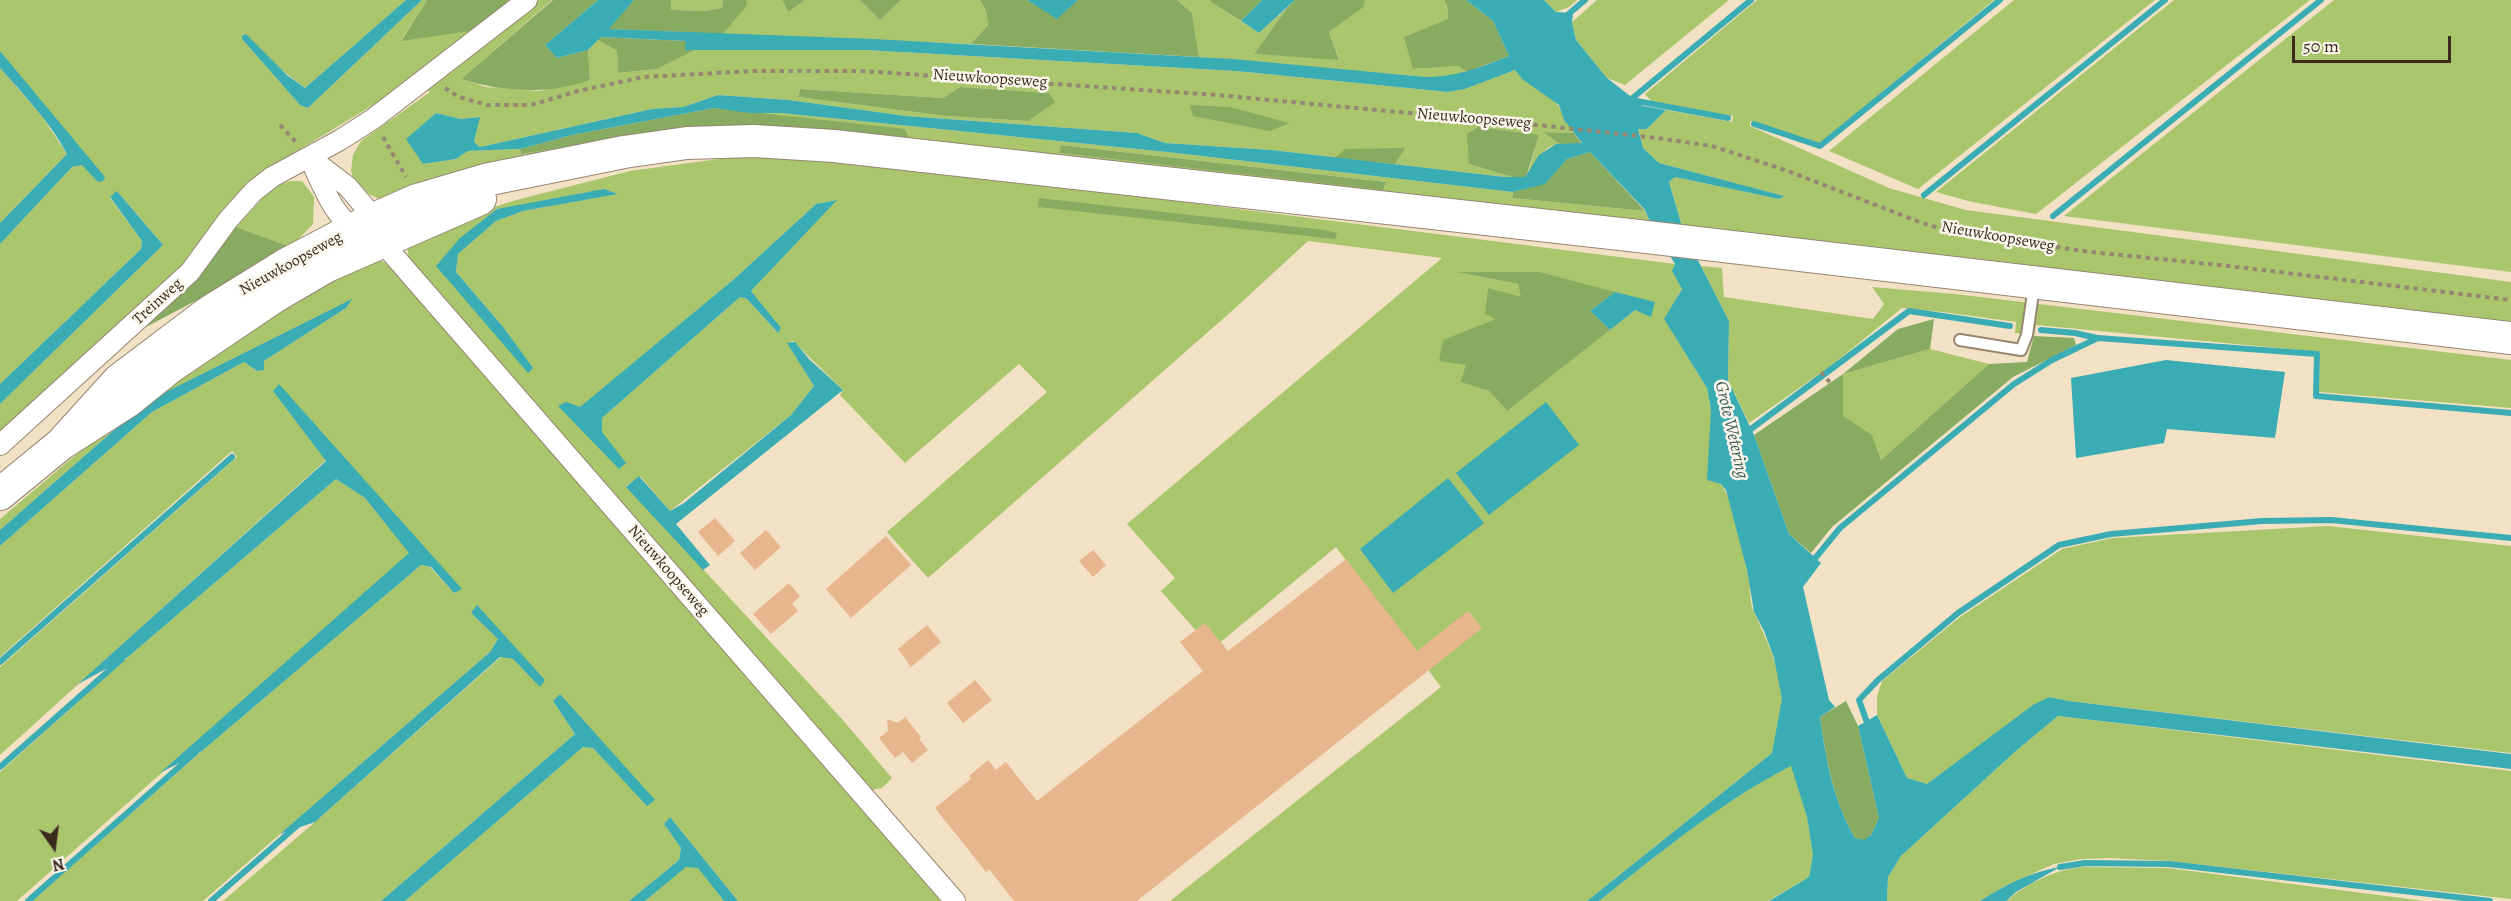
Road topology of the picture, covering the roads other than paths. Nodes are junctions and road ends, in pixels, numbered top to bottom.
1 (527, 0) edge
2 (309, 156) junction
3 (370, 230) junction
4 (2035, 282) junction
5 (2511, 338) edge
6 (1960, 340) dead end
7 (0, 445) edge
8 (0, 494) edge
9 (955, 901) edge

1 - 2 street, Treinweg
2 - 3 street
2 - 7 street, Treinweg
3 - 4 main road, Nieuwkoopseweg
3 - 8 main road, Nieuwkoopseweg
3 - 9 street, Nieuwkoopseweg
4 - 5 main road, Nieuwkoopseweg
4 - 6 lane

